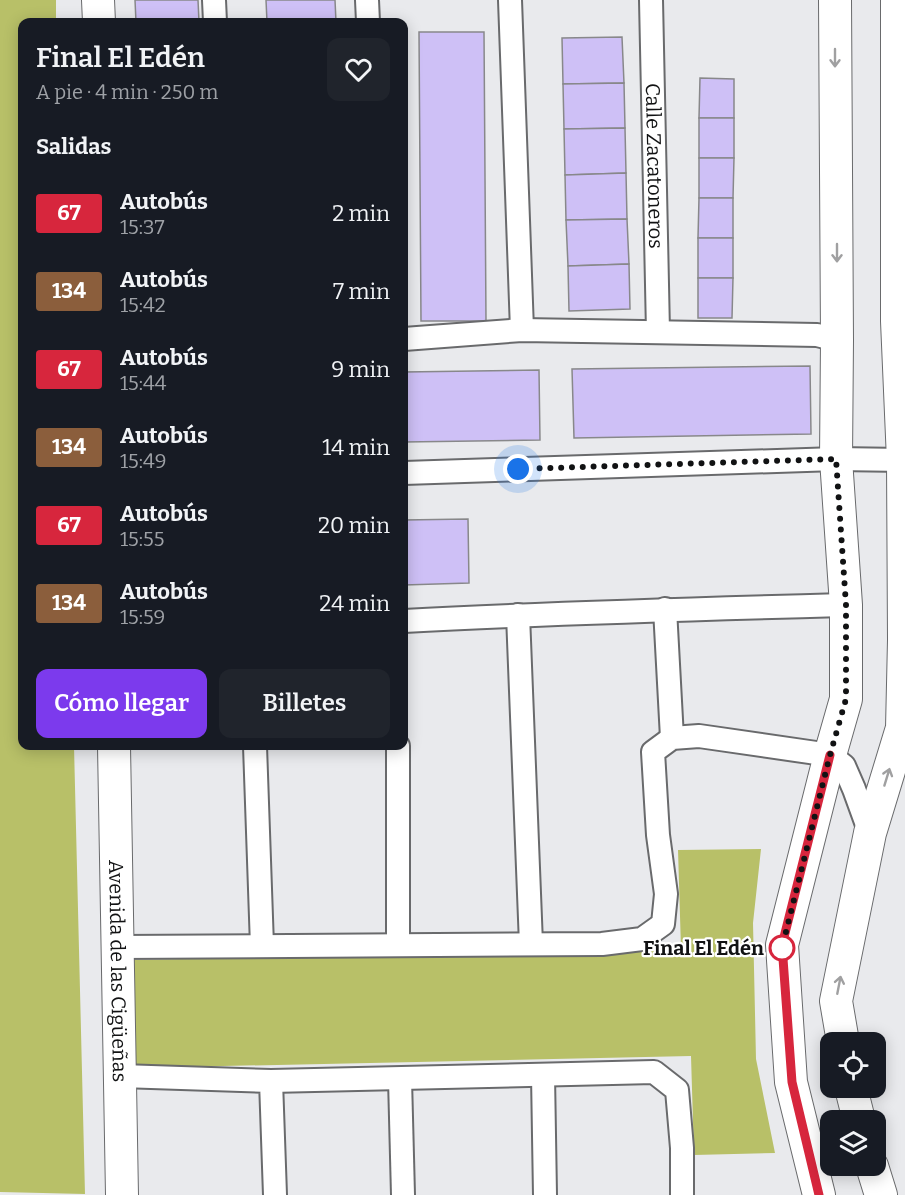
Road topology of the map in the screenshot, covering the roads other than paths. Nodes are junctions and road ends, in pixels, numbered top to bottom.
1 (98, 0) edge
2 (214, 0) edge
3 (367, 0) edge
4 (510, 0) edge
5 (651, 0) edge
6 (835, 0) edge
7 (897, 0) edge
8 (99, 18) edge
9 (215, 18) edge
10 (368, 18) edge
11 (901, 321) edge
12 (522, 330) junction
13 (658, 332) junction
14 (827, 337) junction
15 (408, 339) edge
16 (836, 459) junction
17 (904, 460) edge
18 (408, 473) edge
19 (846, 605) junction
20 (665, 609) junction
21 (518, 615) junction
22 (408, 621) edge
23 (672, 738) junction
24 (114, 750) edge
25 (255, 750) edge
26 (398, 750) edge
27 (830, 755) junction
28 (870, 833) junction
29 (531, 944) junction
30 (398, 945) junction
31 (262, 946) junction
32 (118, 947) junction
33 (841, 1032) edge
34 (543, 1075) junction
35 (121, 1076) junction
36 (400, 1079) junction
37 (271, 1081) junction
38 (122, 1195) edge
39 (275, 1195) edge
40 (403, 1195) edge
41 (545, 1195) edge
42 (681, 1195) edge
43 (819, 1195) edge

1 - 8 street
2 - 9 street
3 - 10 street
4 - 12 street
5 - 13 street, Calle Zacatoneros
6 -> 14 street
7 - 11 street
11 - 17 street
12 - 13 street
12 - 15 street
13 - 14 street
14 - 16 street
16 - 17 street
16 - 18 street
16 - 19 street
28 -> 17 street
19 - 20 street
19 - 27 street
20 - 21 street
20 - 23 street
21 - 22 street
21 - 29 street
23 - 27 street
23 - 29 street
24 - 32 street, Avenida de las Cigüeñas
25 - 31 street
26 - 30 street
27 - 28 street
27 - 43 street
33 -> 28 street
29 - 30 street
30 - 31 street
31 - 32 street
32 - 35 street, Avenida de las Cigüeñas
34 - 36 street
34 - 41 street
34 - 42 street
35 - 37 street
35 - 38 street, Avenida de las Cigüeñas
36 - 37 street
36 - 40 street
37 - 39 street

